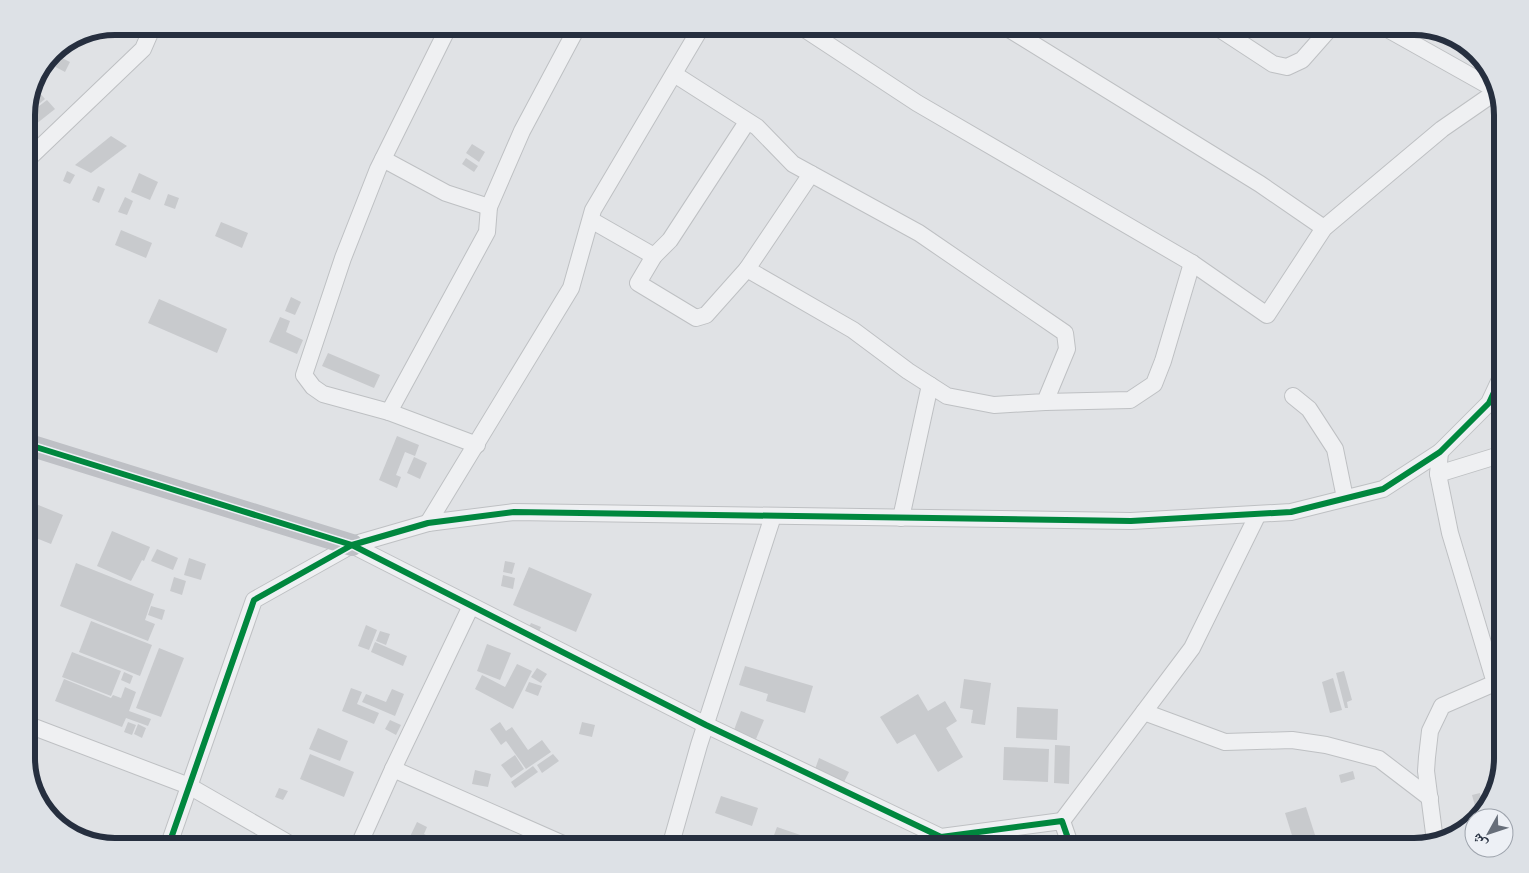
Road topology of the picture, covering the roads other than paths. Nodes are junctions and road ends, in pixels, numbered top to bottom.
1 (149, 35) edge
2 (445, 35) edge
3 (573, 35) edge
4 (697, 35) edge
5 (814, 35) edge
6 (1019, 35) edge
7 (1228, 35) edge
8 (1324, 35) edge
9 (1398, 35) edge
10 (674, 74) junction
11 (1488, 85) edge
12 (1491, 94) edge
13 (747, 122) junction
14 (35, 152) edge
15 (383, 160) junction
16 (811, 174) junction
17 (489, 207) junction
18 (591, 220) junction
19 (1324, 228) junction
20 (654, 256) junction
21 (1192, 263) junction
22 (747, 269) junction
23 (930, 385) junction
24 (1494, 392) edge
25 (1293, 396) dead end
26 (1045, 402) junction
27 (389, 412) junction
28 (476, 445) junction
29 (35, 447) edge
30 (1440, 452) junction
31 (1494, 457) edge
32 (1438, 474) junction
33 (1345, 498) junction
34 (1258, 514) junction
35 (773, 516) junction
36 (901, 518) junction
37 (428, 523) junction
38 (352, 545) junction
39 (471, 606) junction
40 (1494, 667) edge
41 (1494, 684) edge
42 (1144, 712) junction
43 (706, 725) junction
44 (35, 727) edge
45 (393, 769) junction
46 (189, 786) junction
47 (1430, 798) junction
48 (1062, 821) junction
49 (1433, 835) edge
50 (171, 838) edge
51 (279, 838) edge
52 (362, 838) edge
53 (550, 838) edge
54 (673, 838) edge
55 (932, 838) edge
56 (963, 838) edge
57 (1068, 838) edge

1 - 14 street
2 - 15 street
3 - 17 street
4 - 10 street
5 - 21 street
6 - 19 street
7 - 8 street
9 - 11 street
10 - 13 street
10 - 18 street
12 - 19 street
13 - 16 street
13 - 20 street
15 - 17 street
15 - 27 street
16 - 22 street
16 - 26 street
17 - 27 street
18 - 20 street
18 - 28 street
19 - 21 street
20 - 22 street
21 - 26 street
22 - 23 street
23 - 26 street
23 - 36 street
24 - 30 street
25 - 33 street
27 - 28 street
28 - 37 street
29 - 38 street
30 - 32 street
30 - 33 street
31 - 32 street
32 - 40 street
33 - 34 street
34 - 36 street
34 - 42 street
35 - 36 street
35 - 37 street
35 - 43 street
37 - 38 street
38 - 39 street
38 - 46 street
39 - 43 street
39 - 45 street
41 - 47 street
42 - 47 street
42 - 48 street
43 - 54 street
43 - 55 street
44 - 46 street
45 - 52 street
45 - 53 street
46 - 50 street
46 - 51 street
47 - 49 street
48 - 56 street
48 - 57 street

